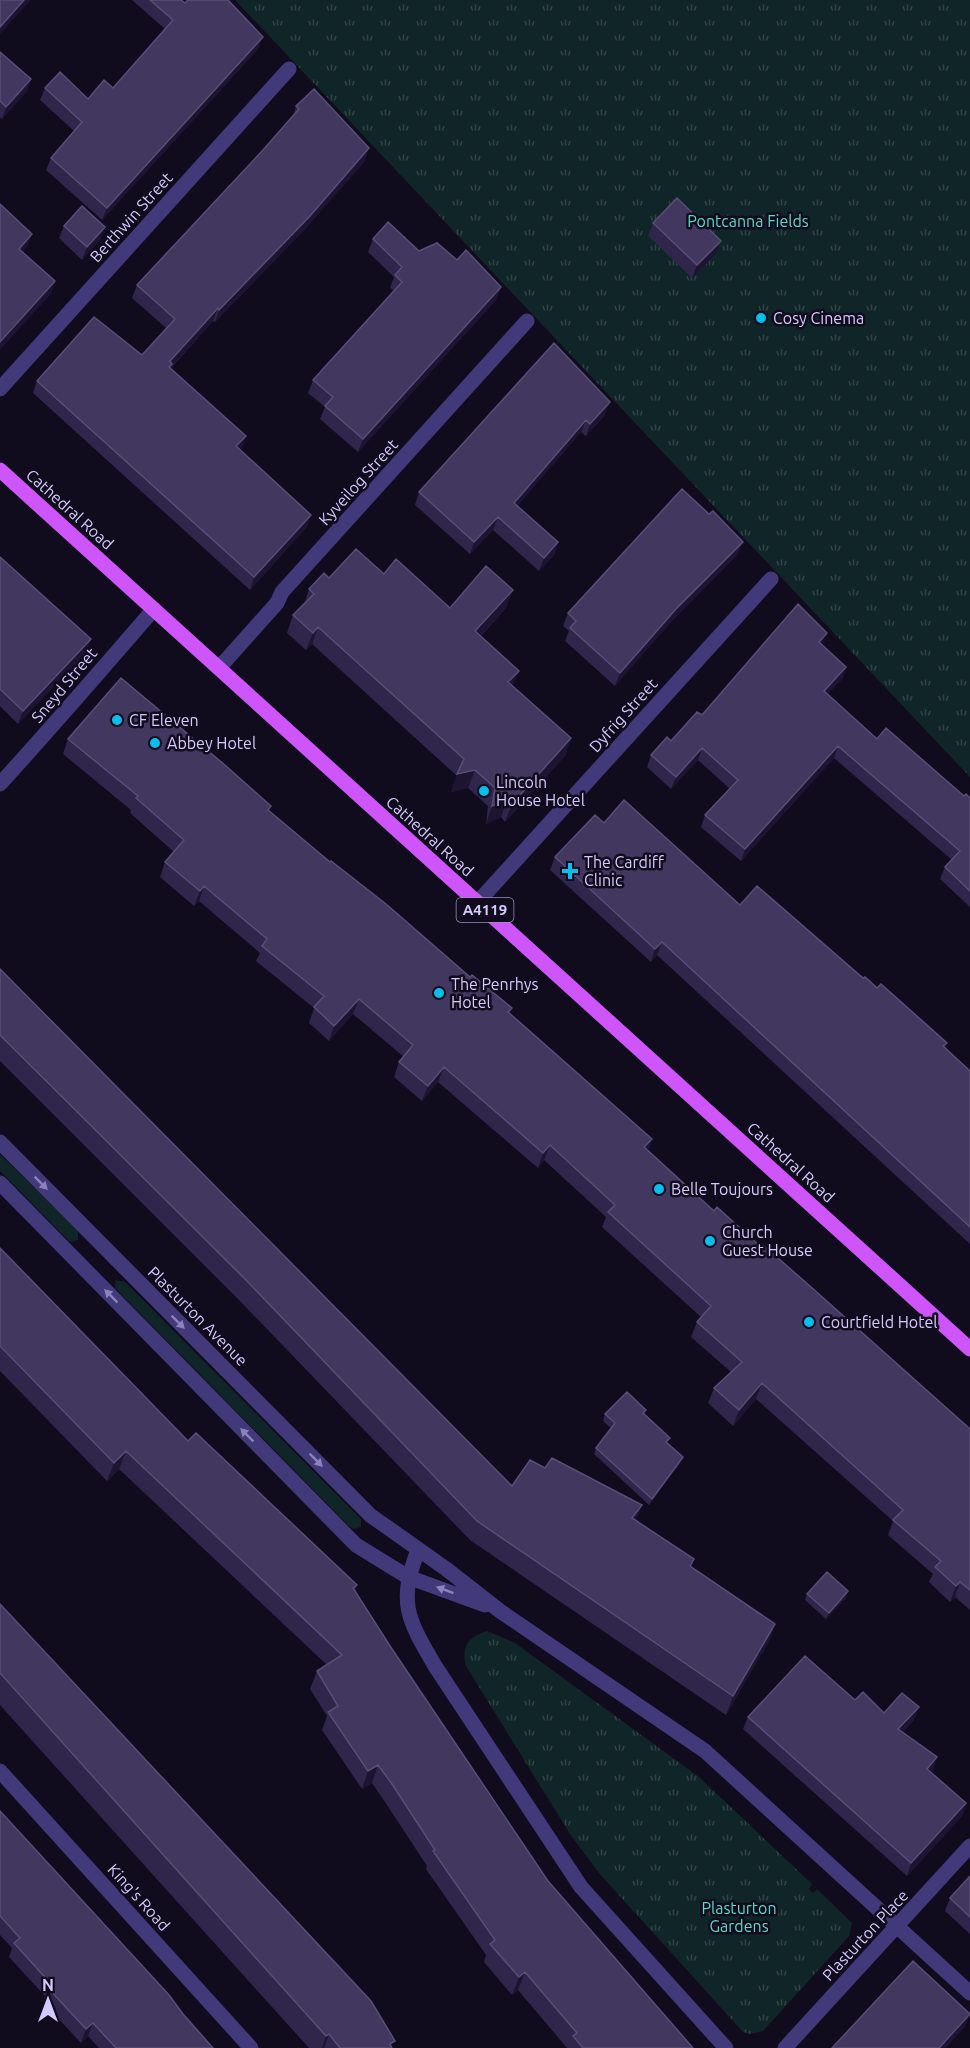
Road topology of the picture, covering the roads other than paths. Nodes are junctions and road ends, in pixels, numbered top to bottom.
1 (289, 69) dead end
2 (527, 321) dead end
3 (0, 389) edge
4 (0, 470) edge
5 (771, 579) dead end
6 (154, 609) junction
7 (219, 668) junction
8 (0, 784) edge
9 (477, 903) junction
10 (0, 1142) edge
11 (0, 1183) edge
12 (970, 1349) edge
13 (418, 1550) junction
14 (408, 1576) junction
15 (500, 1611) junction
16 (0, 1771) edge
17 (970, 1846) edge
18 (897, 1927) junction
19 (970, 1993) edge
20 (252, 2048) edge
21 (726, 2048) edge
22 (785, 2048) edge

1 - 3 street, Berthwin Street
2 - 7 street, Kyveilog Street
4 - 6 main road, Cathedral Road / A4119
5 - 9 street, Dyfrig Street
6 - 7 main road, Cathedral Road / A4119
6 - 8 street, Sneyd Street
7 - 9 main road, Cathedral Road / A4119
9 - 12 main road, Cathedral Road / A4119
10 -> 13 street, Plasturton Avenue
14 -> 11 street
13 - 14 street
13 - 15 street
15 -> 14 street
14 - 21 street
15 - 18 street
16 - 20 street, King's Road
17 - 18 street, Plasturton Place
18 - 19 street
18 - 22 street, Plasturton Place

